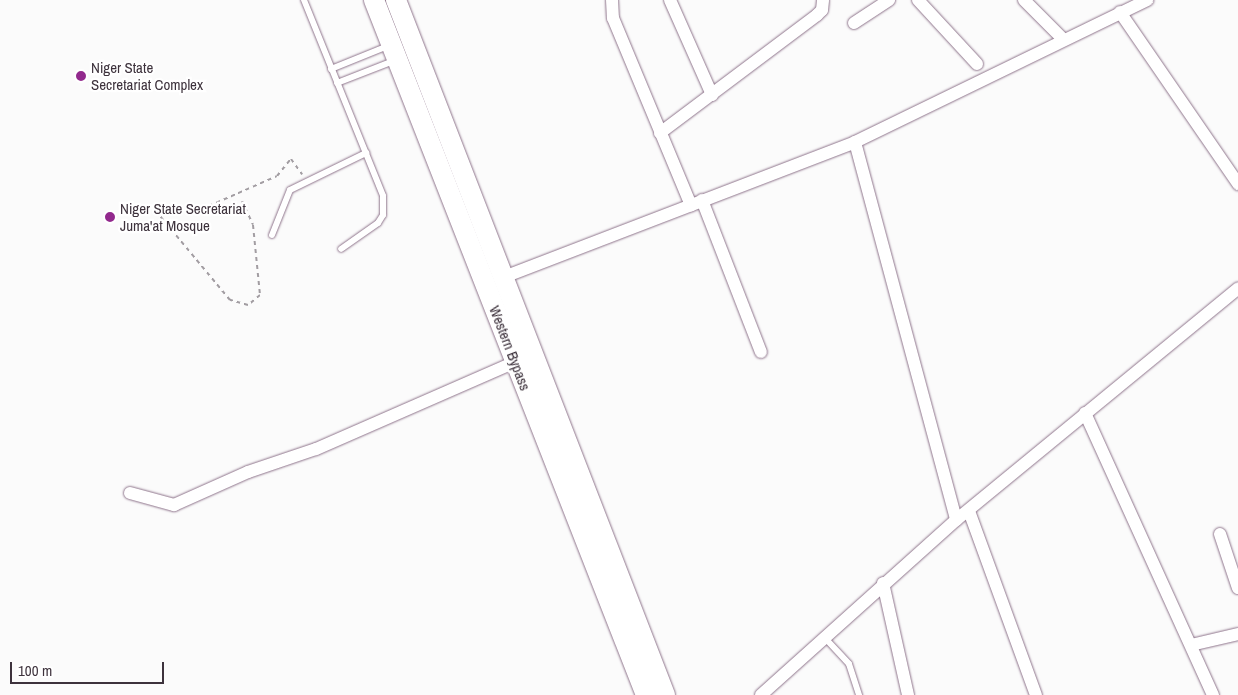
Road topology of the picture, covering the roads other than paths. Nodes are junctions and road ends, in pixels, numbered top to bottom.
1 (304, 0) edge
2 (374, 0) edge
3 (396, 0) edge
4 (612, 0) edge
5 (670, 0) edge
6 (823, 0) edge
7 (889, 0) edge
8 (918, 0) edge
9 (1024, 0) edge
10 (1147, 0) edge
11 (1120, 12) junction
12 (854, 23) dead end
13 (1063, 39) junction
14 (395, 52) junction
15 (977, 64) dead end
16 (331, 69) junction
17 (337, 83) junction
18 (712, 95) junction
19 (660, 133) junction
20 (855, 142) junction
21 (366, 153) junction
22 (1238, 184) edge
23 (696, 202) junction
24 (272, 235) dead end
25 (341, 249) dead end
26 (504, 278) junction
27 (1238, 288) edge
28 (761, 352) dead end
29 (515, 362) junction
30 (1085, 413) junction
31 (130, 493) dead end
32 (969, 511) junction
33 (956, 520) junction
34 (1220, 534) dead end
35 (883, 583) junction
36 (1238, 588) edge
37 (1238, 634) edge
38 (825, 638) junction
39 (1191, 645) junction
40 (646, 695) edge
41 (665, 695) edge
42 (761, 695) edge
43 (859, 695) edge
44 (908, 695) edge
45 (1036, 695) edge
46 (1213, 695) edge

1 - 16 lane
2 - 14 main road, Western Bypass
3 - 26 main road, Western Bypass
4 - 19 street
5 - 18 street
6 - 18 street
7 - 12 street
8 - 15 street
9 - 13 street
10 - 11 street
11 - 13 street
11 - 22 street
13 - 20 street
14 - 16 lane
14 - 17 lane
14 - 29 main road, Western Bypass
16 - 17 lane
17 - 21 lane
18 - 19 street
19 - 23 street
20 - 23 street
20 - 33 street
21 - 24 lane
21 - 25 lane
23 - 26 street
23 - 28 street
26 - 41 main road, Western Bypass
27 - 30 street
29 - 31 street
29 - 40 main road, Western Bypass
30 - 32 street
30 - 39 street
32 - 33 street
32 - 45 street
33 - 35 street
34 - 36 street
35 - 38 street
35 - 44 street
37 - 39 street
38 - 42 street
38 - 43 lane
39 - 46 street

